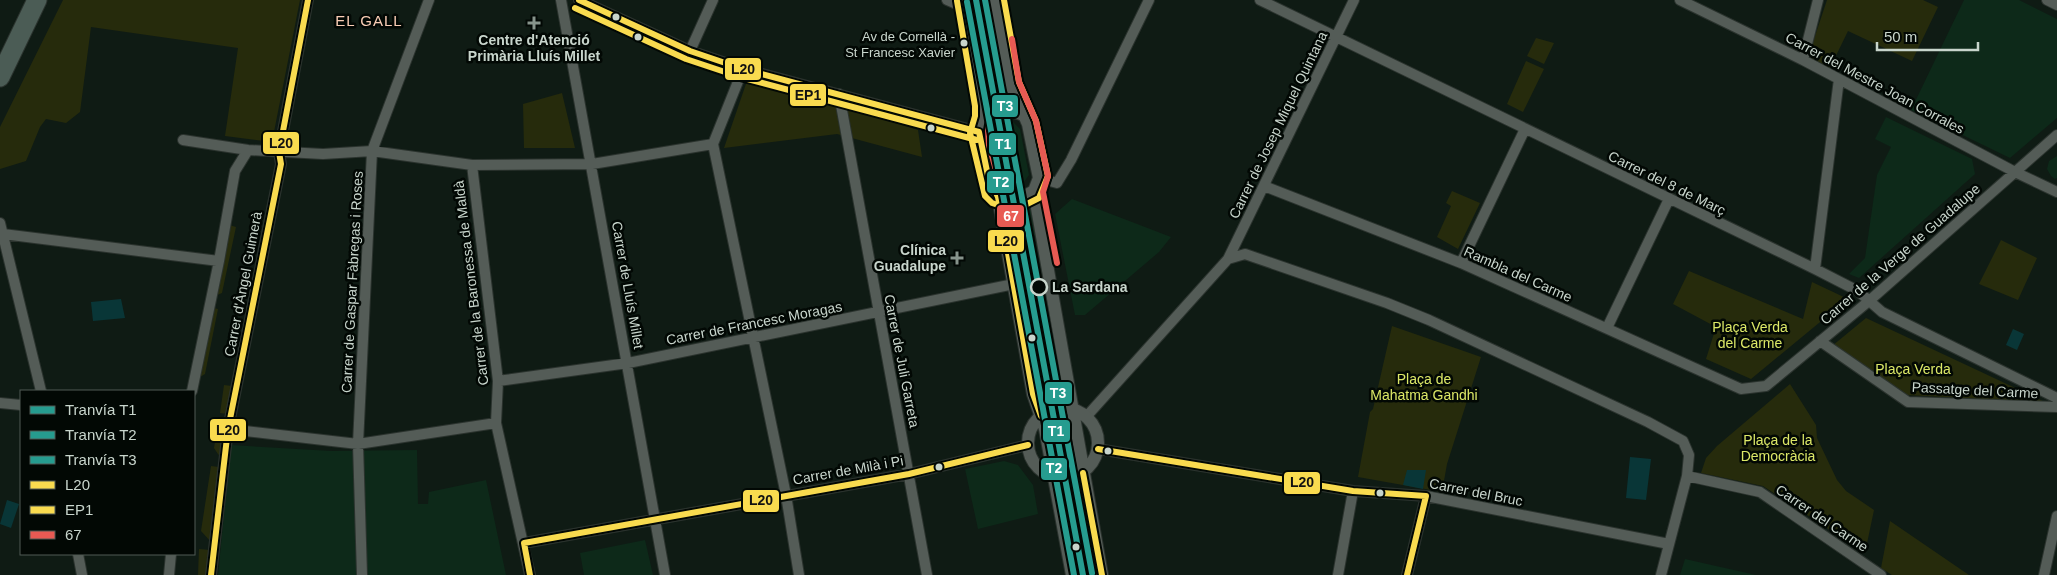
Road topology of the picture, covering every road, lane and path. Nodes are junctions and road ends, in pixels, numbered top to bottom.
1 (37, 0) edge
2 (308, 0) edge
3 (429, 0) edge
4 (561, 0) edge
5 (579, 0) edge
6 (713, 0) edge
7 (947, 0) edge
8 (995, 0) edge
9 (1149, 0) edge
10 (1260, 0) edge
11 (1354, 0) edge
12 (1680, 0) edge
13 (1818, 0) edge
14 (2047, 0) edge
15 (967, 5) edge
16 (2057, 5) edge
17 (1337, 38) junction
18 (690, 51) junction
19 (1803, 60) junction
20 (743, 69) junction
21 (0, 78) edge
22 (1839, 79) junction
23 (839, 94) junction
24 (1023, 115) junction
25 (984, 118) junction
26 (1525, 129) junction
27 (979, 132) junction
28 (2057, 135) edge
29 (183, 140) dead end
30 (713, 144) junction
31 (248, 150) junction
32 (372, 151) junction
33 (279, 152) junction
34 (592, 164) junction
35 (472, 165) junction
36 (2015, 172) junction
37 (1039, 178) junction
38 (1264, 186) junction
39 (1034, 192) junction
40 (2057, 192) edge
41 (998, 197) junction
42 (1669, 199) junction
43 (0, 223) edge
44 (3, 234) junction
45 (1228, 259) junction
46 (219, 261) junction
47 (1461, 264) junction
48 (1815, 269) junction
49 (1014, 284) junction
50 (1869, 301) junction
51 (878, 312) junction
52 (1607, 328) junction
53 (753, 336) junction
54 (1820, 341) junction
55 (628, 363) junction
56 (498, 381) junction
57 (1758, 388) joint
58 (41, 390) edge
59 (192, 390) edge
60 (2057, 398) edge
61 (0, 403) edge
62 (20, 405) edge
63 (2057, 407) edge
64 (1072, 409) junction
65 (1041, 416) junction
66 (1086, 417) junction
67 (496, 423) junction
68 (228, 429) junction
69 (358, 444) junction
70 (1028, 446) junction
71 (1098, 449) junction
72 (1082, 473) junction
73 (910, 474) junction
74 (1687, 476) junction
75 (1053, 477) junction
76 (1352, 491) junction
77 (786, 495) junction
78 (1426, 496) junction
79 (2057, 516) edge
80 (654, 521) junction
81 (524, 543) junction
82 (1669, 544) junction
83 (78, 555) edge
84 (171, 555) edge
85 (1875, 573) edge
86 (82, 575) edge
87 (169, 575) edge
88 (211, 575) edge
89 (362, 575) edge
90 (530, 575) edge
91 (664, 575) edge
92 (798, 575) edge
93 (927, 575) edge
94 (1072, 575) edge
95 (1102, 575) edge
96 (1338, 575) edge
97 (1407, 575) edge
98 (1661, 575) edge
99 (2044, 575) edge

1 - 21 highway
2 - 33 street, Carrer d'Àngel Guimerà
3 - 32 street, Carrer de Gaspar Fàbregas i Roses
4 - 34 street, Carrer de Lluís Millet
5 - 18 street
6 - 18 street
7 - 15 street
8 - 24 street
9 - 37 street
10 - 17 street, Carrer del 8 de Març
11 - 17 street, Carrer de Josep Miquel Quintana
12 - 19 street, Carrer del Mestre Joan Corrales
13 - 19 street
14 - 16 street
15 - 25 street
17 - 26 street, Carrer del 8 de Març
17 - 38 street, Carrer de Josep Miquel Quintana
18 - 20 street
19 - 22 street, Carrer del Mestre Joan Corrales
20 - 23 street
20 - 30 street
22 - 36 street, Carrer del Mestre Joan Corrales
22 - 48 street
23 - 27 street
23 - 51 street, Carrer de Juli Garreta
24 - 25 street
24 - 37 street
25 - 27 street
26 - 42 street, Carrer del 8 de Març
26 - 47 street
27 - 41 street
28 - 36 street, Carrer de la Verge de Guadalupe
29 - 31 street
30 - 34 street
30 - 53 street
31 - 33 street
31 - 46 street, Carrer d'Àngel Guimerà
32 - 33 street
32 - 35 street
32 - 69 street, Carrer de Gaspar Fàbregas i Roses
33 - 68 street, Carrer d'Àngel Guimerà
34 - 35 street
34 - 55 street, Carrer de Lluís Millet
35 - 56 street, Carrer de la Baronessa de Maldà
36 - 40 street, Carrer del Mestre Joan Corrales
36 - 50 street, Carrer de la Verge de Guadalupe
37 - 39 street
38 - 45 street, Carrer de Josep Miquel Quintana
38 - 47 street, Rambla del Carme
39 - 41 street
39 - 64 street
41 - 49 street
42 - 48 street, Carrer del 8 de Març
42 - 52 street
43 - 44 street
44 - 46 street
44 - 58 street
45 - 66 street, Carrer de Josep Miquel Quintana
45 - 74 street
46 - 59 street, Carrer d'Àngel Guimerà
47 - 52 street, Rambla del Carme
48 - 50 street, Carrer del 8 de Març
49 - 51 street, Carrer de Francesc Moragas
49 - 65 street
50 - 54 street, Carrer de la Verge de Guadalupe
50 - 60 street, Carrer del 8 de Març
51 - 53 street, Carrer de Francesc Moragas
51 - 73 street, Carrer de Juli Garreta
52 - 57 street, Rambla del Carme
53 - 55 street, Carrer de Francesc Moragas
53 - 77 street
54 - 57 street, Carrer de la Verge de Guadalupe
54 - 63 street, Passatge del Carme
55 - 56 street, Carrer de Francesc Moragas
55 - 80 street, Carrer de Lluís Millet
56 - 67 street, Carrer de la Baronessa de Maldà
61 - 62 street
64 - 65 street
64 - 66 street
64 - 72 street
65 - 70 street
65 - 75 street
66 - 71 street
67 - 69 street
67 - 81 street, Carrer de la Baronessa de Maldà
68 - 69 street
68 - 88 street, Carrer d'Àngel Guimerà
69 - 89 street, Carrer de Gaspar Fàbregas i Roses
70 - 73 street, Carrer de Milà i Pi
70 - 75 street
71 - 72 street
71 - 76 street, Carrer del Bruc
72 - 75 street
72 - 95 street
73 - 77 street, Carrer de Milà i Pi
73 - 93 street, Carrer de Juli Garreta
74 - 82 street
74 - 85 street, Carrer del Carme
75 - 94 street
76 - 78 street, Carrer del Bruc
76 - 96 street
77 - 80 street, Carrer de Milà i Pi
77 - 92 street
78 - 82 street, Carrer del Bruc
78 - 97 street
79 - 99 street
80 - 81 street, Carrer de Milà i Pi
80 - 91 street, Carrer de Lluís Millet
81 - 90 street, Carrer de la Baronessa de Maldà
82 - 98 street
83 - 86 street
84 - 87 street

